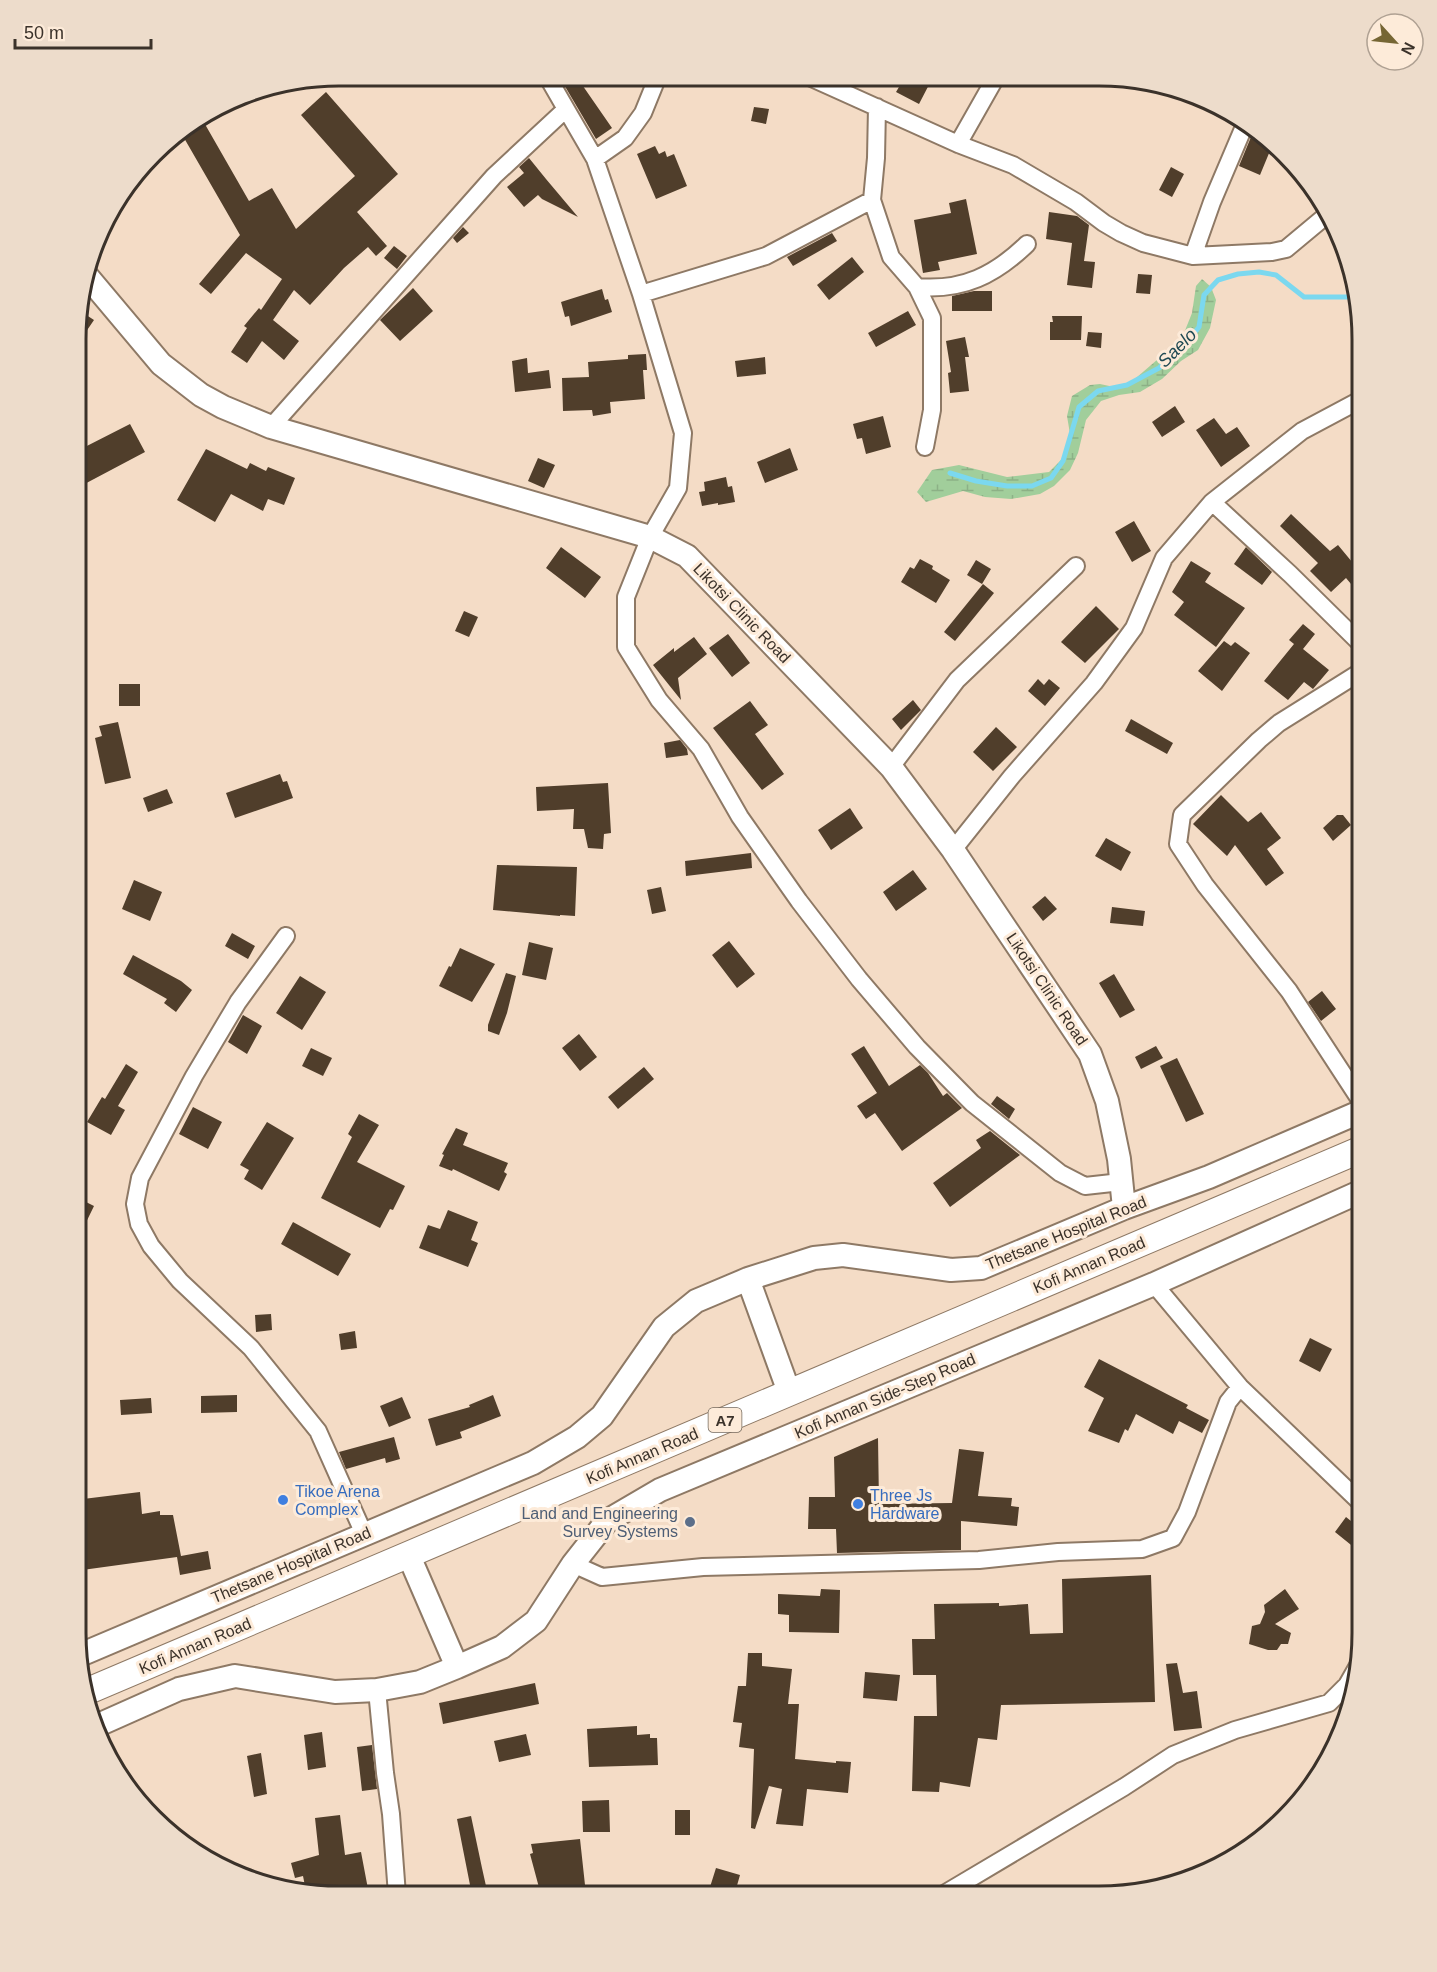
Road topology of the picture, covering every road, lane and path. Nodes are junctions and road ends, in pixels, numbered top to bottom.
1 (553, 86) edge
2 (653, 86) edge
3 (830, 86) edge
4 (991, 86) edge
5 (877, 107) junction
6 (566, 109) junction
7 (1242, 131) edge
8 (958, 144) junction
9 (595, 159) junction
10 (872, 200) junction
11 (1321, 219) edge
12 (1027, 244) dead end
13 (1193, 256) junction
14 (92, 282) edge
15 (916, 287) junction
16 (641, 294) junction
17 (1352, 404) edge
18 (271, 427) junction
19 (925, 447) dead end
20 (1212, 502) junction
21 (650, 537) junction
22 (1076, 566) dead end
23 (1352, 635) edge
24 (1352, 677) edge
25 (891, 767) junction
26 (953, 850) junction
27 (286, 936) dead end
28 (1352, 1088) edge
29 (1352, 1115) edge
30 (1352, 1153) edge
31 (1121, 1182) junction
32 (1352, 1195) edge
33 (1124, 1208) junction
34 (748, 1279) junction
35 (1154, 1284) junction
36 (1240, 1387) junction
37 (789, 1392) junction
38 (1352, 1494) edge
39 (364, 1534) junction
40 (409, 1556) junction
41 (573, 1564) junction
42 (86, 1652) edge
43 (458, 1667) junction
44 (1346, 1686) edge
45 (92, 1689) edge
46 (377, 1690) junction
47 (102, 1723) edge
48 (396, 1886) edge
49 (958, 1886) edge

1 - 6 street
2 - 9 street
3 - 5 street
4 - 8 street
5 - 8 street
5 - 10 street
6 - 9 street
6 - 18 street
7 - 13 street
8 - 13 street
9 - 16 street
10 - 15 street
10 - 16 street
11 - 13 street
12 - 15 street
14 - 18 street, Likotsi Clinic Road
15 - 19 street
16 - 21 street
17 - 20 street
18 - 21 street, Likotsi Clinic Road
20 - 23 street
20 - 26 street
21 - 25 street, Likotsi Clinic Road
21 - 31 street
22 - 25 street
24 - 28 street
25 - 26 street, Likotsi Clinic Road
26 - 31 street, Likotsi Clinic Road
27 - 39 street
29 - 33 street, Thetsane Hospital Road
30 - 37 main road, Kofi Annan Road / A7
31 - 33 street, Likotsi Clinic Road
32 - 35 street, Kofi Annan Side-Step Road
33 - 34 street, Thetsane Hospital Road
34 - 37 street
34 - 39 street, Thetsane Hospital Road
35 - 36 street
35 - 41 street, Kofi Annan Side-Step Road
36 - 38 street
36 - 41 street
37 - 40 main road, Kofi Annan Road / A7
39 - 42 street, Thetsane Hospital Road
40 - 43 street
40 - 45 main road, Kofi Annan Road / A7
41 - 43 street, Kofi Annan Side-Step Road
43 - 46 street, Kofi Annan Side-Step Road
44 - 49 street
46 - 47 street, Kofi Annan Side-Step Road
46 - 48 street

